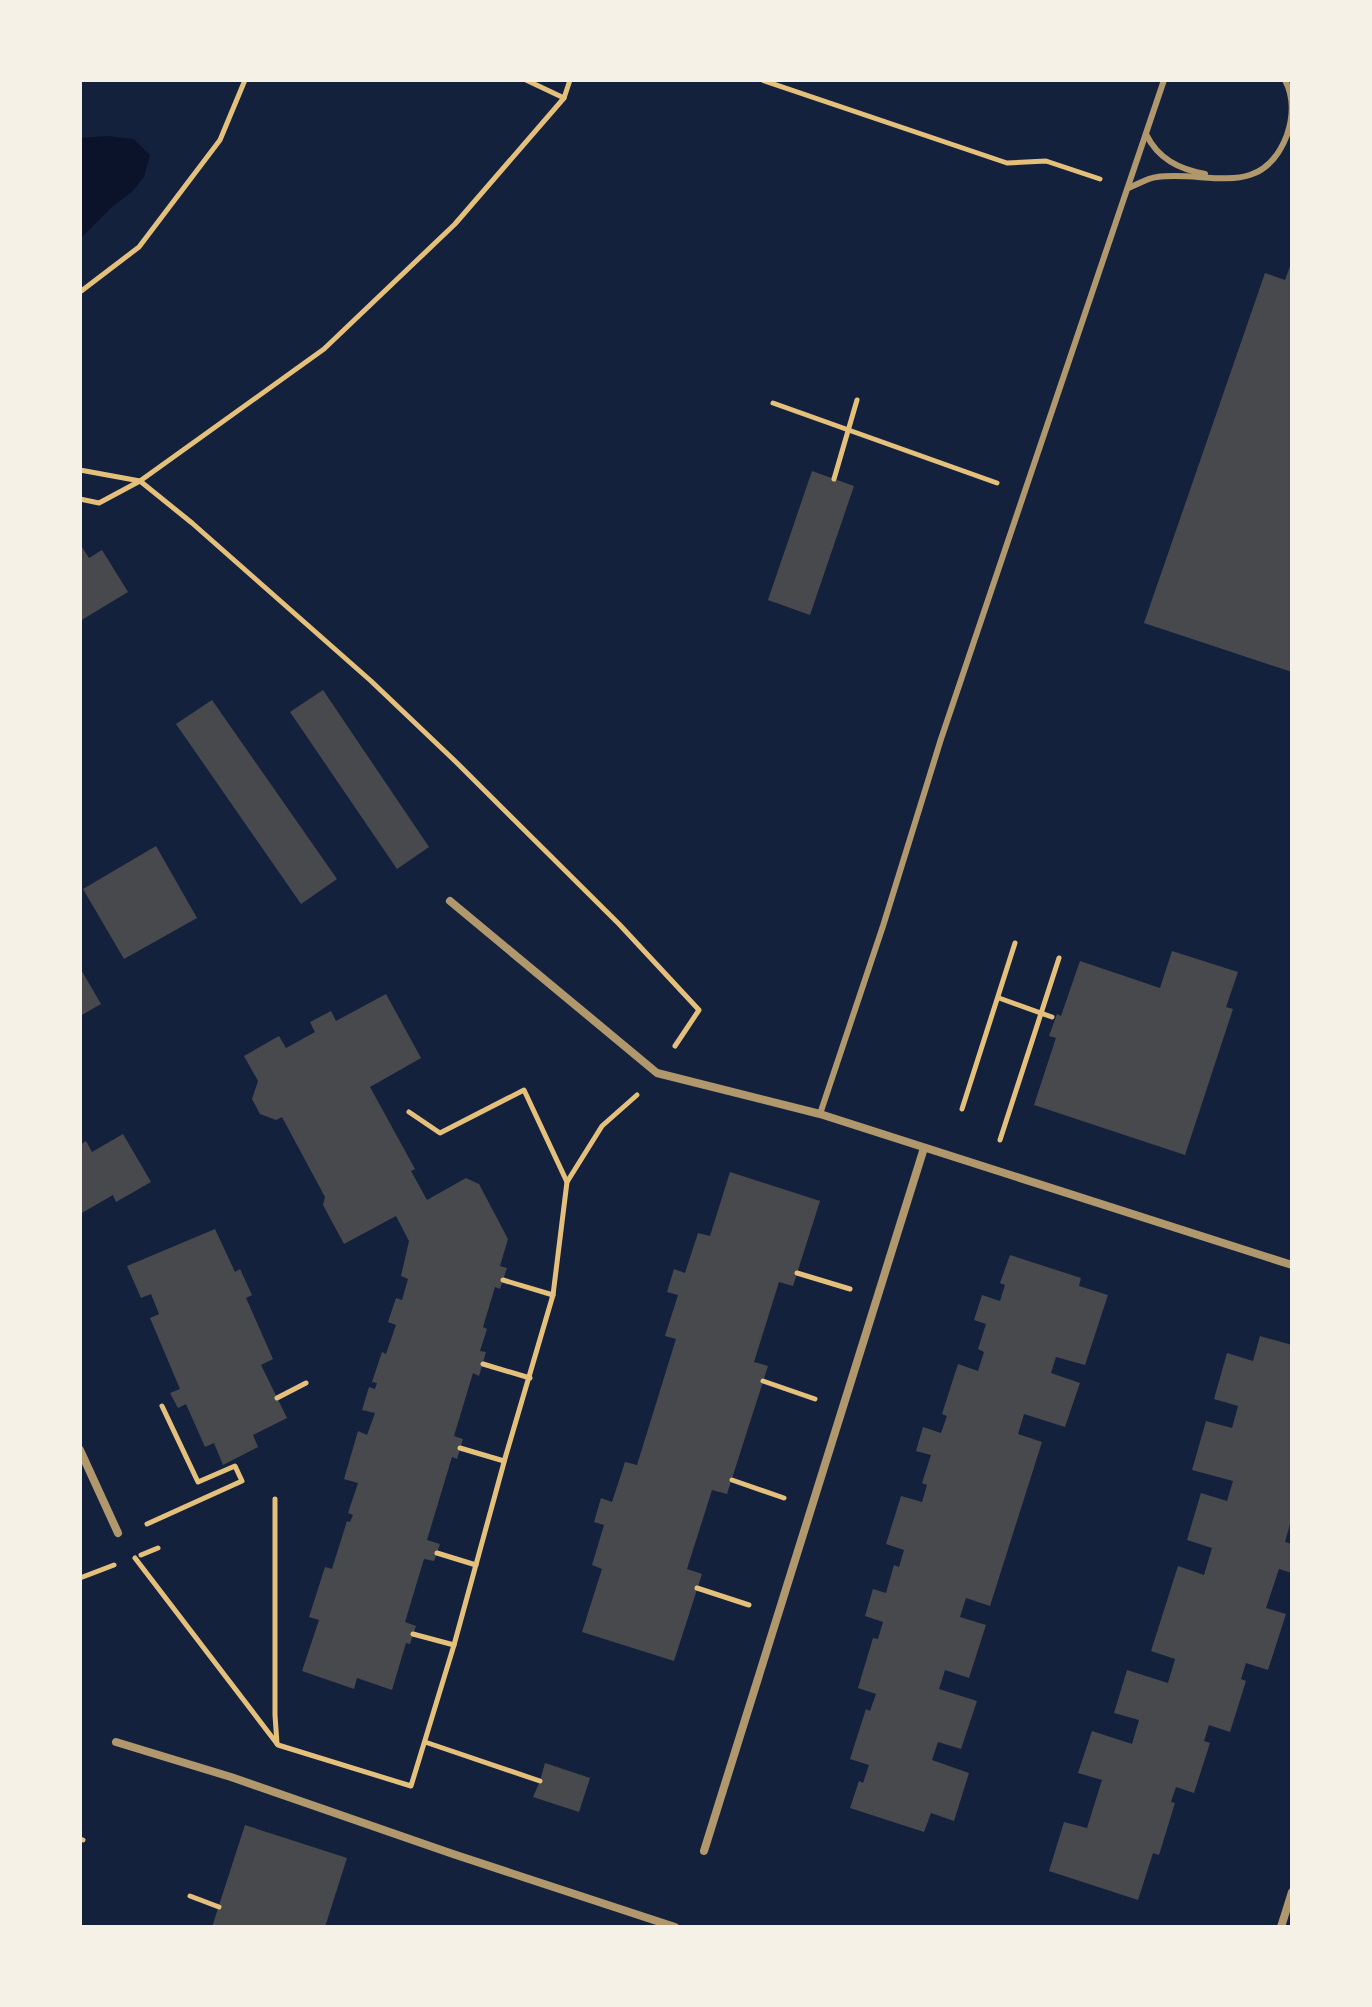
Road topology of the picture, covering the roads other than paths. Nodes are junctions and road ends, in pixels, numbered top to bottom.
1 (1164, 80) edge
2 (1285, 80) edge
3 (1146, 134) junction
4 (1224, 178) junction
5 (1128, 188) junction
6 (450, 901) dead end
7 (820, 1114) junction
8 (924, 1148) junction
9 (1292, 1265) edge
10 (80, 1450) edge
11 (118, 1533) dead end
12 (116, 1742) dead end
13 (704, 1851) dead end
14 (1292, 1892) edge
15 (675, 1927) edge
16 (1281, 1927) edge

1 - 3 lane
2 - 4 lane
3 - 4 lane
3 - 5 lane
4 - 5 lane
5 - 7 lane
6 - 7 street
7 - 8 street
8 - 9 street
8 - 13 street
10 - 11 street
12 - 15 street
14 - 16 street

